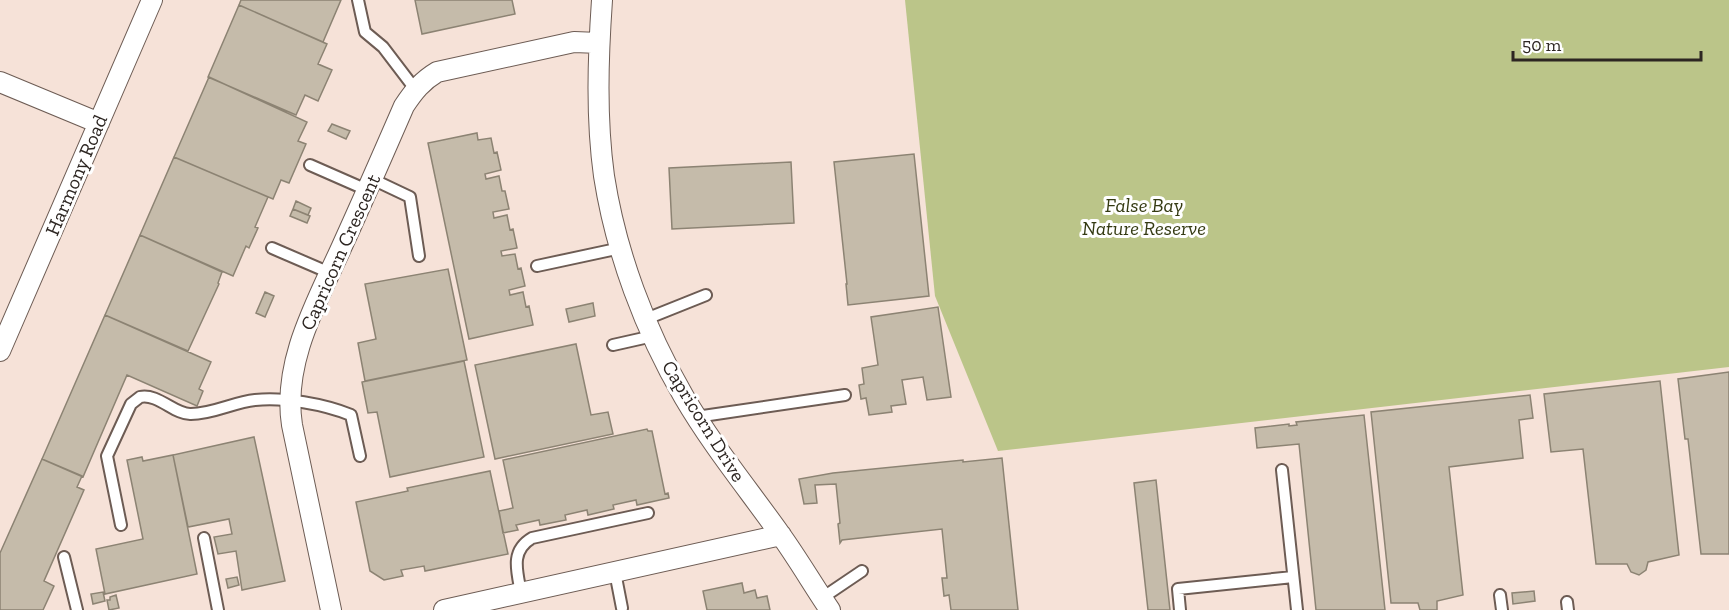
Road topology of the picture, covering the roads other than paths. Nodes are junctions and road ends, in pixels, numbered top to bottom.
1 (152, 0) edge
2 (358, 0) edge
3 (602, 0) edge
4 (599, 42) junction
5 (0, 82) edge
6 (415, 88) junction
7 (99, 123) junction
8 (310, 165) dead end
9 (370, 184) junction
10 (272, 248) dead end
11 (621, 248) junction
12 (419, 256) dead end
13 (537, 266) dead end
14 (330, 273) junction
15 (706, 295) dead end
16 (649, 328) junction
17 (613, 345) dead end
18 (0, 351) edge
19 (845, 395) dead end
20 (290, 401) junction
21 (696, 417) junction
22 (360, 456) dead end
23 (1282, 470) dead end
24 (648, 513) dead end
25 (121, 525) dead end
26 (781, 535) junction
27 (204, 538) dead end
28 (64, 556) dead end
29 (615, 572) junction
30 (862, 572) dead end
31 (1293, 576) junction
32 (522, 593) junction
33 (1500, 595) dead end
34 (826, 604) edge
35 (622, 608) dead end
36 (456, 609) edge
37 (77, 610) edge
38 (218, 610) edge
39 (331, 610) edge
40 (1180, 610) edge
41 (1297, 610) edge
42 (1502, 610) edge

1 - 7 street, Harmony Road
2 - 6 lane
3 - 4 street, Capricorn Drive
4 - 6 street, Capricorn Crescent
4 - 11 street, Capricorn Drive
5 - 7 street
6 - 9 street, Capricorn Crescent
7 - 18 street, Harmony Road
8 - 9 lane
9 - 12 lane
9 - 14 street, Capricorn Crescent
10 - 14 lane
11 - 13 lane
11 - 16 street, Capricorn Drive
14 - 20 street, Capricorn Crescent
15 - 16 lane
16 - 17 lane
16 - 21 street, Capricorn Drive
19 - 21 lane
20 - 22 lane
20 - 25 lane
20 - 39 street, Capricorn Crescent
21 - 26 street, Capricorn Drive
23 - 31 lane
24 - 32 lane
26 - 29 street
26 - 34 street, Capricorn Drive
27 - 38 lane
28 - 37 lane
29 - 32 street
29 - 35 lane
30 - 34 lane
31 - 40 lane
31 - 41 lane
32 - 36 street
33 - 42 lane

